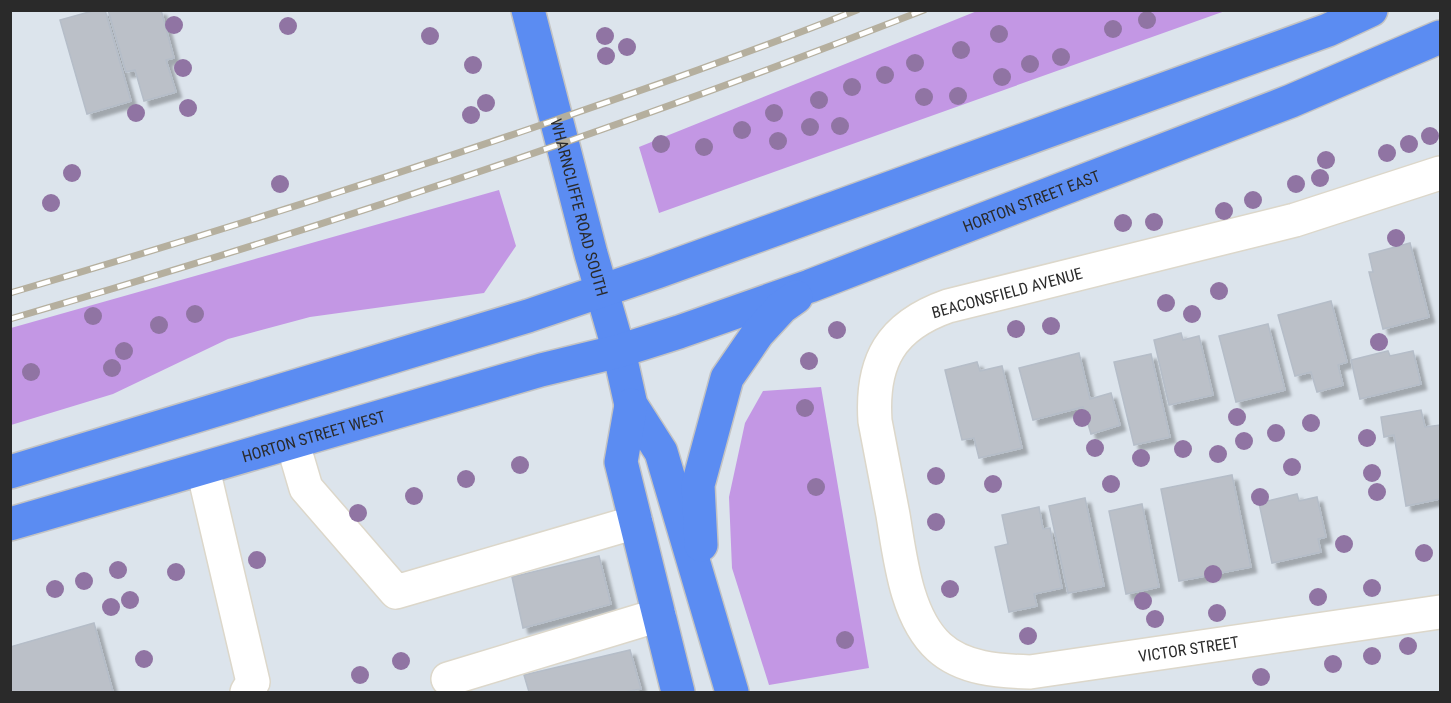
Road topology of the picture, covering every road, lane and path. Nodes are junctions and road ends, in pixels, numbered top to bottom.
1 (528, 10) edge
2 (1371, 10) edge
3 (1440, 37) edge
4 (1440, 173) edge
5 (810, 286) junction
6 (601, 290) junction
7 (619, 351) junction
8 (632, 405) junction
9 (293, 444) junction
10 (203, 470) junction
11 (10, 472) edge
12 (636, 522) junction
13 (10, 524) edge
14 (704, 601) junction
15 (1440, 612) edge
16 (659, 615) junction
17 (940, 648) joint
18 (448, 679) dead end
19 (247, 693) edge
20 (678, 693) edge
21 (732, 693) edge

1 - 6 main road, WHARNCLIFFE ROAD SOUTH
2 - 6 main road
3 - 5 main road, HORTON STREET EAST
4 - 17 street, BEACONSFIELD AVENUE
5 - 7 main road, HORTON STREET EAST
5 - 14 main road
6 - 7 main road, WHARNCLIFFE ROAD SOUTH
6 - 11 main road
7 - 8 main road, WHARNCLIFFE ROAD SOUTH
7 - 9 main road, HORTON STREET WEST
8 - 12 main road, WHARNCLIFFE ROAD SOUTH
8 - 14 main road, WHARNCLIFFE ROAD SOUTH
9 - 10 main road, HORTON STREET WEST
9 - 12 street
10 - 13 main road, HORTON STREET WEST
10 - 19 street
12 - 16 main road, WHARNCLIFFE ROAD SOUTH
14 - 21 main road, WHARNCLIFFE ROAD SOUTH
15 - 17 street, VICTOR STREET
16 - 18 street
16 - 20 main road, WHARNCLIFFE ROAD SOUTH

